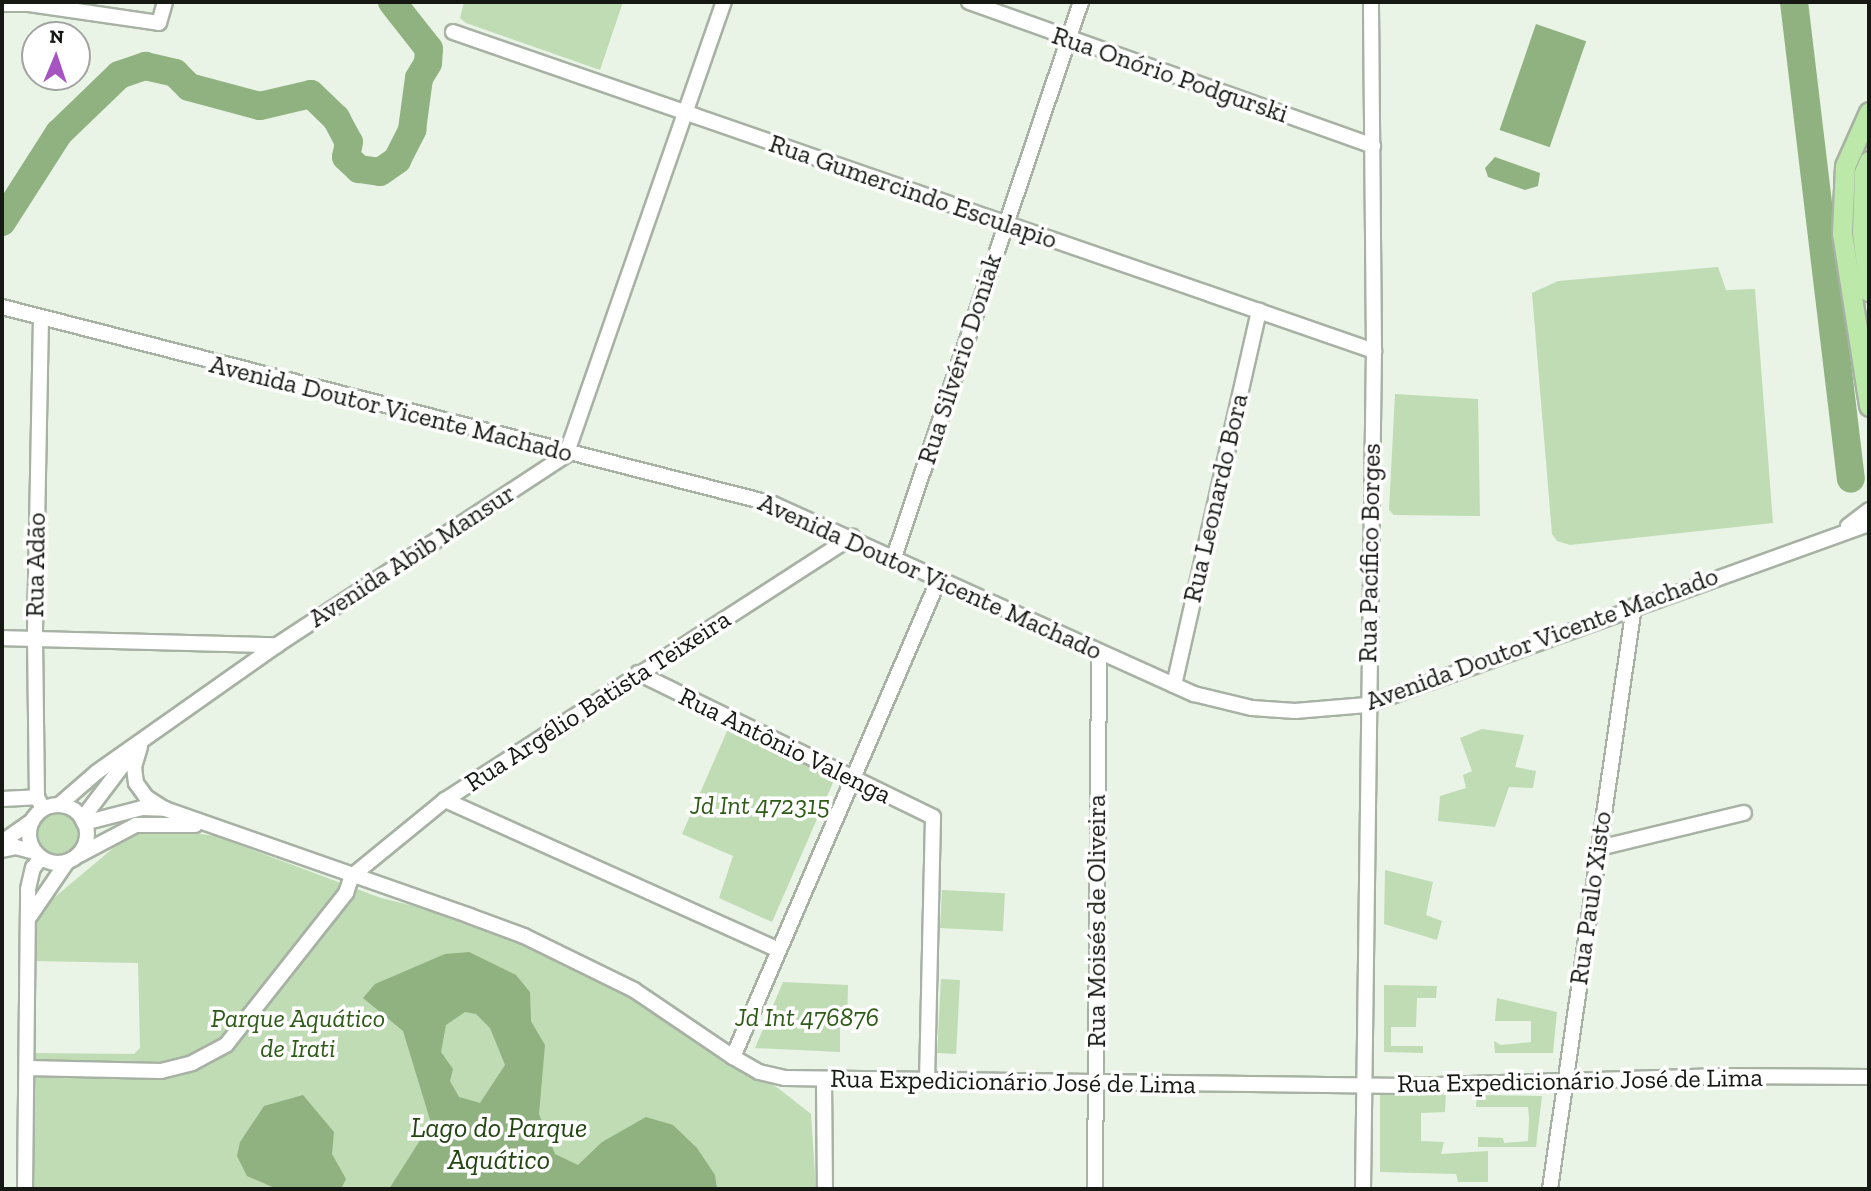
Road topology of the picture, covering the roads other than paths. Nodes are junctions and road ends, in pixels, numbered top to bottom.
1 (165, 2) edge
2 (724, 2) edge
3 (969, 2) edge
4 (1081, 2) edge
5 (1371, 2) edge
6 (29, 3) edge
7 (2, 4) edge
8 (453, 32) dead end
9 (1069, 40) junction
10 (1869, 112) edge
11 (686, 114) junction
12 (1373, 146) junction
13 (1869, 161) edge
14 (1005, 224) junction
15 (1869, 292) edge
16 (2, 307) edge
17 (1259, 311) junction
18 (41, 318) junction
19 (1374, 351) junction
20 (1869, 406) edge
21 (566, 455) junction
22 (1869, 510) edge
23 (1869, 524) edge
24 (1842, 531) junction
25 (852, 537) junction
26 (894, 557) junction
27 (939, 579) junction
28 (1633, 606) junction
29 (34, 637) junction
30 (2, 638) edge
31 (277, 645) junction
32 (1099, 652) junction
33 (638, 673) junction
34 (1174, 685) junction
35 (1367, 705) junction
36 (142, 743) junction
37 (855, 781) junction
38 (2, 799) edge
39 (445, 800) junction
40 (40, 803) junction
41 (59, 805) junction
42 (165, 809) junction
43 (1744, 813) dead end
44 (32, 821) junction
45 (83, 821) junction
46 (214, 826) junction
47 (2, 842) edge
48 (1599, 848) junction
49 (2, 850) edge
50 (38, 855) junction
51 (71, 859) junction
52 (352, 876) junction
53 (30, 916) junction
54 (778, 950) junction
55 (733, 1057) junction
56 (27, 1068) junction
57 (1869, 1077) edge
58 (824, 1080) junction
59 (927, 1081) junction
60 (1564, 1083) junction
61 (1096, 1084) junction
62 (1364, 1085) junction
63 (25, 1189) edge
64 (825, 1189) edge
65 (1095, 1189) edge
66 (1363, 1189) edge
67 (1550, 1189) edge

1 - 6 street
2 - 11 street
3 - 9 street, Rua Onório Podgurski
4 - 9 street, Rua Silvério Doniak
5 - 12 street, Rua Pacífico Borges
6 - 7 street
8 - 11 street, Rua Gumercindo Esculapio
9 - 12 street, Rua Onório Podgurski
9 - 14 street, Rua Silvério Doniak
10 - 20 main road
11 - 14 street, Rua Gumercindo Esculapio
11 - 21 street
12 - 19 street, Rua Pacífico Borges
13 - 15 main road
14 - 17 street, Rua Gumercindo Esculapio
14 - 26 street, Rua Silvério Doniak
16 - 18 street, Avenida Doutor Vicente Machado
17 - 19 street, Rua Gumercindo Esculapio
17 - 34 street, Rua Leonardo Bora
18 - 21 street, Avenida Doutor Vicente Machado
18 - 29 street, Rua Adão
19 - 35 street, Rua Pacífico Borges
21 - 25 street, Avenida Doutor Vicente Machado
21 - 31 street, Avenida Abib Mansur
22 - 24 street, Avenida Doutor Vicente Machado
23 - 24 street, Avenida Doutor Vicente Machado
24 - 28 street, Avenida Doutor Vicente Machado
25 - 26 street, Avenida Doutor Vicente Machado
25 - 33 street, Rua Argélio Batista Teixeira
26 - 27 street, Avenida Doutor Vicente Machado
27 - 32 street, Avenida Doutor Vicente Machado
27 - 37 street
28 - 35 street, Avenida Doutor Vicente Machado
28 - 48 street, Rua Paulo Xisto
29 - 30 street
29 - 31 street
29 - 40 street, Rua Adão
31 - 36 street, Avenida Abib Mansur
32 - 34 street, Avenida Doutor Vicente Machado
32 - 61 street, Rua Moisés de Oliveira
33 - 37 street, Rua Antônio Valenga
33 - 39 street, Rua Argélio Batista Teixeira
34 - 35 street, Avenida Doutor Vicente Machado
35 - 62 street, Rua Pacífico Borges
36 - 41 street, Avenida Abib Mansur
36 - 42 street
36 - 45 street, Avenida Abib Mansur
37 - 54 street
37 - 59 street, Rua Antônio Valenga
38 - 40 street
39 - 52 street, Rua Argélio Batista Teixeira
39 - 54 street
40 - 41 street
40 - 44 street
41 - 45 street
42 - 45 street, Rua Expedicionário José de Lima
42 - 46 street, Rua Expedicionário José de Lima
43 - 48 street
44 - 47 street
44 - 50 street
45 - 51 street
46 - 51 street, Rua Expedicionário José de Lima
46 - 52 street, Rua Expedicionário José de Lima
48 - 60 street, Rua Paulo Xisto
49 - 50 street
50 - 51 street
50 - 53 street
51 - 53 street
52 - 55 street, Rua Expedicionário José de Lima
52 - 56 street
53 - 56 street
54 - 55 street
55 - 58 street, Rua Expedicionário José de Lima
56 - 63 street
57 - 60 street, Rua Expedicionário José de Lima
58 - 59 street, Rua Expedicionário José de Lima
58 - 64 street
59 - 61 street, Rua Expedicionário José de Lima
60 - 62 street, Rua Expedicionário José de Lima
60 - 67 street, Rua Paulo Xisto
61 - 62 street, Rua Expedicionário José de Lima
61 - 65 street, Rua Moisés de Oliveira
62 - 66 street, Rua Pacífico Borges

